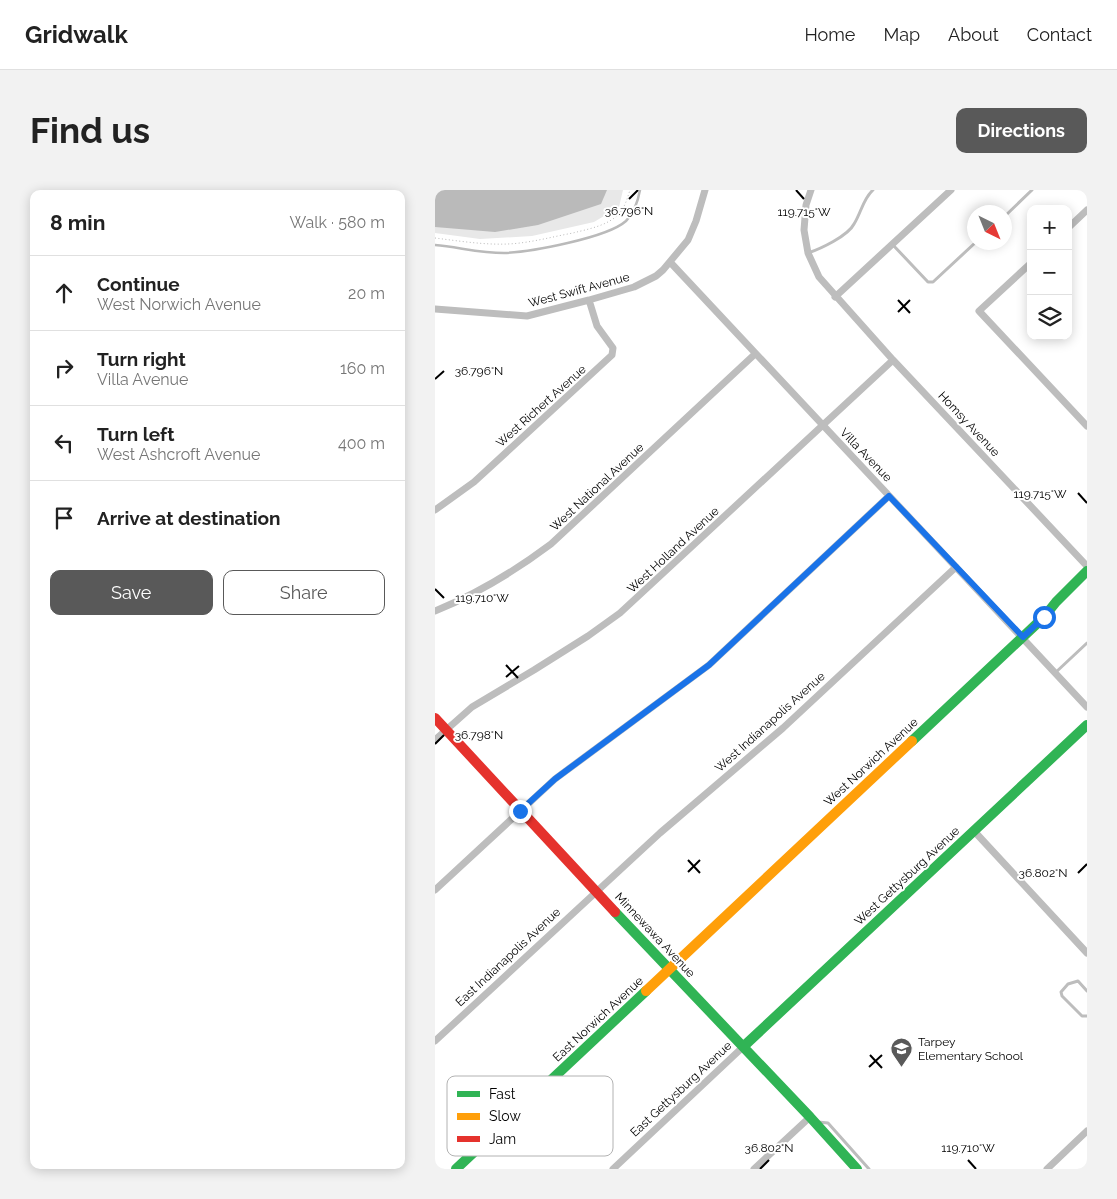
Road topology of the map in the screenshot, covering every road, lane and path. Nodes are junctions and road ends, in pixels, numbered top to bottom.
1 (630, 190) edge
2 (705, 190) edge
3 (811, 190) edge
4 (873, 190) edge
5 (951, 190) edge
6 (1032, 190) edge
7 (1012, 209) edge
8 (1087, 210) edge
9 (1072, 224) edge
10 (435, 238) edge
11 (893, 245) junction
12 (967, 250) edge
13 (808, 253) junction
14 (670, 262) junction
15 (1027, 267) edge
16 (835, 297) junction
17 (589, 300) junction
18 (435, 309) edge
19 (755, 354) junction
20 (893, 360) junction
21 (822, 426) junction
22 (1087, 426) edge
23 (889, 496) junction
24 (435, 510) edge
25 (1087, 566) edge
26 (956, 567) junction
27 (1087, 571) edge
28 (435, 611) edge
29 (1023, 637) junction
30 (1087, 643) edge
31 (1055, 673) junction
32 (1087, 708) edge
33 (435, 718) edge
34 (1087, 725) edge
35 (446, 729) junction
36 (435, 740) edge
37 (520, 811) junction
38 (974, 831) junction
39 (435, 890) edge
40 (597, 890) junction
41 (1087, 953) edge
42 (670, 969) junction
43 (1087, 991) edge
44 (1087, 1016) edge
45 (435, 1041) edge
46 (744, 1046) junction
47 (556, 1076) edge
48 (813, 1119) junction
49 (1087, 1131) edge
50 (470, 1156) edge
51 (456, 1169) edge
52 (613, 1169) edge
53 (755, 1169) edge
54 (857, 1169) edge
55 (869, 1169) edge
56 (1047, 1169) edge

1 - 10 path
2 - 14 street, West Swift Avenue
3 - 13 street
4 - 13 lane
5 - 11 street
6 - 7 lane
8 - 9 street
11 - 12 lane
11 - 16 street
13 - 16 street
14 - 17 street, West Swift Avenue
14 - 19 street, Villa Avenue
15 - 22 street
16 - 20 street, Homsy Avenue
17 - 18 street, West Swift Avenue
17 - 24 street, West Richert Avenue
19 - 21 street, Villa Avenue
19 - 28 street, West National Avenue
20 - 21 street, West Holland Avenue
20 - 25 street, Homsy Avenue
21 - 23 street, Villa Avenue
21 - 35 street, West Holland Avenue
23 - 26 street, Villa Avenue
23 - 37 street
26 - 29 street, Villa Avenue
26 - 40 street, West Indianapolis Avenue
27 - 29 street, West Norwich Avenue
29 - 31 street, Villa Avenue
29 - 42 street, West Norwich Avenue
30 - 31 lane
31 - 32 street, Villa Avenue
33 - 35 street, Minnewawa Avenue
34 - 38 street, West Gettysburg Avenue
35 - 36 street, West Holland Avenue
35 - 37 street, Minnewawa Avenue
37 - 39 street
37 - 40 street, Minnewawa Avenue
38 - 41 street
38 - 46 street, West Gettysburg Avenue
40 - 42 street, Minnewawa Avenue
40 - 45 street, East Indianapolis Avenue
42 - 46 street, Minnewawa Avenue
42 - 47 street, East Norwich Avenue
43 - 44 lane
46 - 48 street, Minnewawa Avenue
46 - 52 street, East Gettysburg Avenue
48 - 53 street
48 - 54 street, Minnewawa Avenue
48 - 55 lane
49 - 56 street
50 - 51 street, East Norwich Avenue

